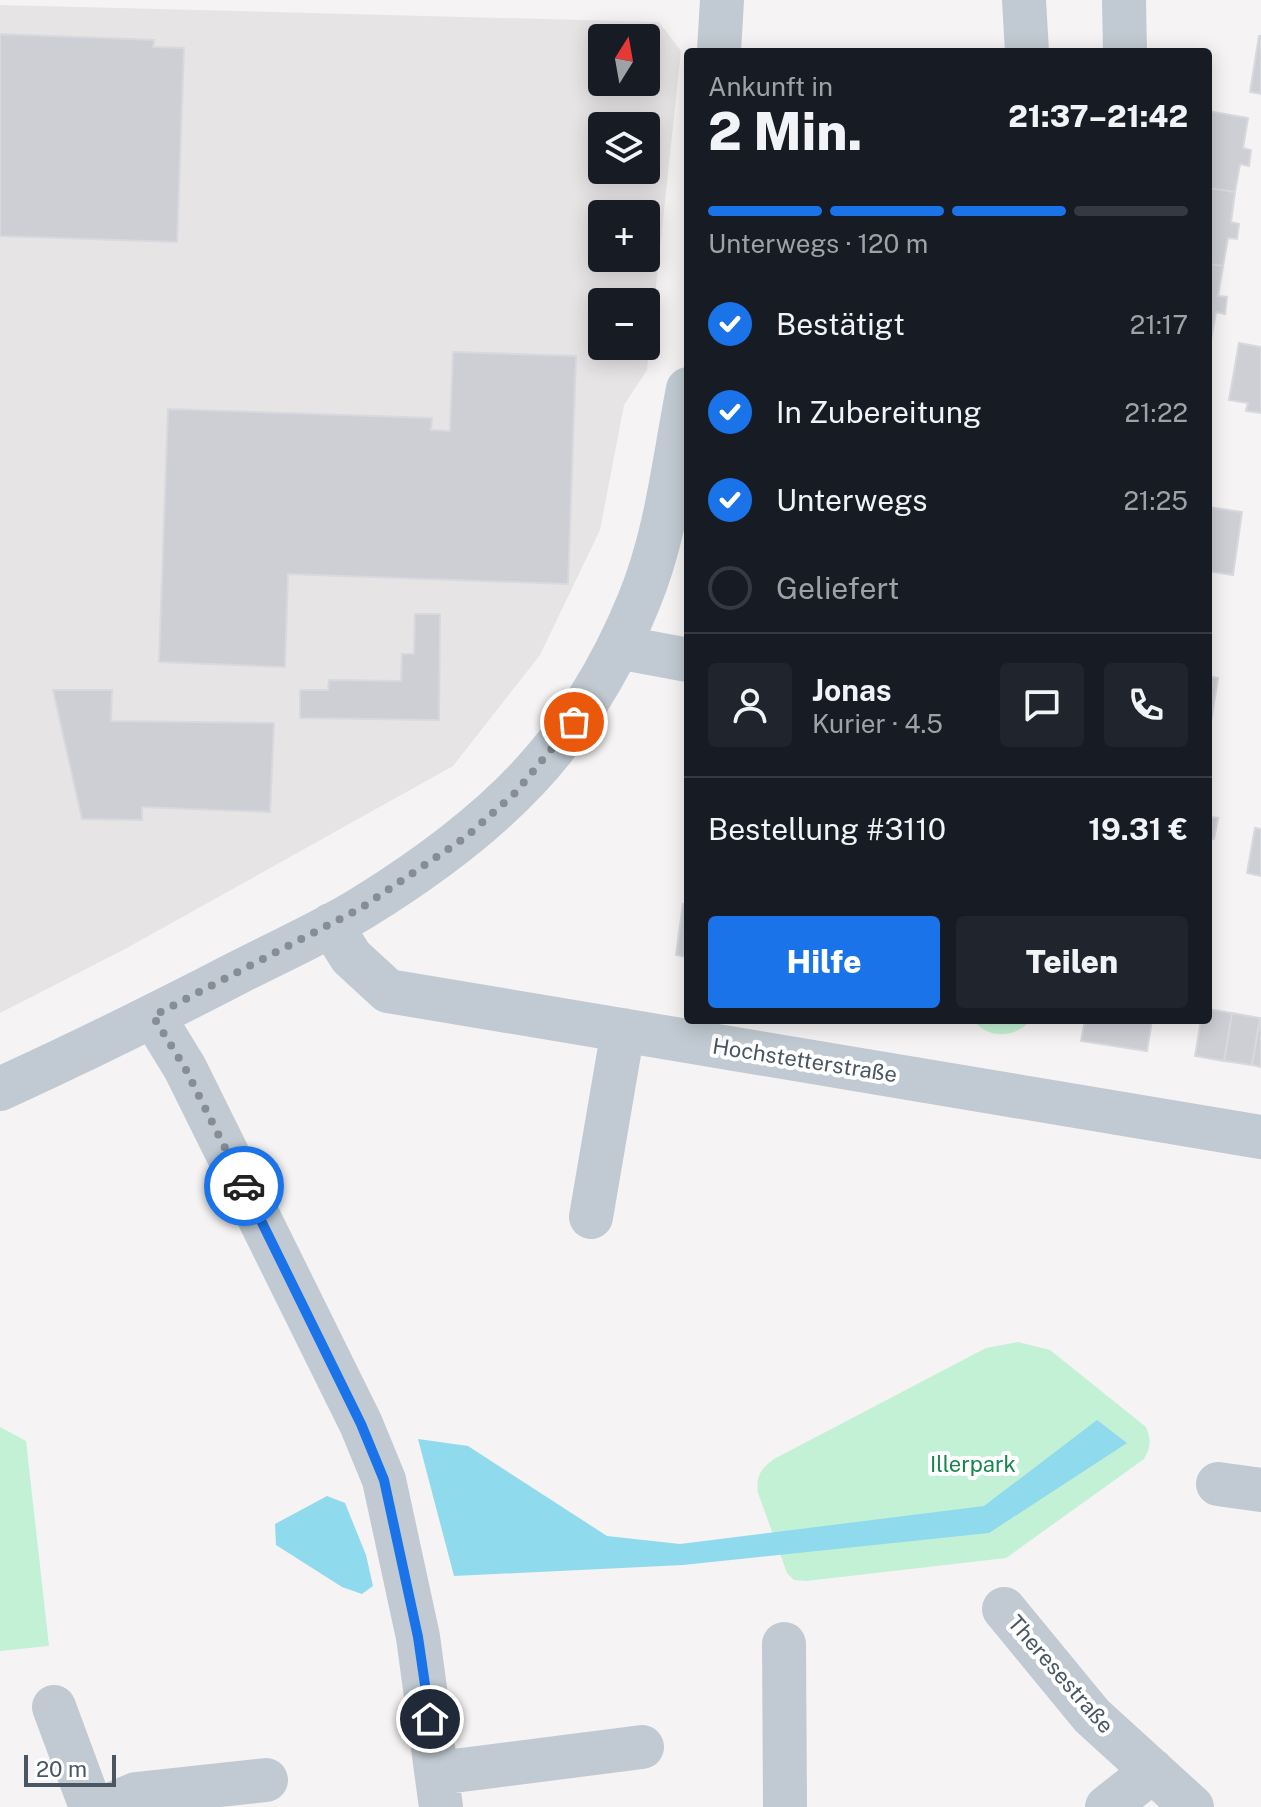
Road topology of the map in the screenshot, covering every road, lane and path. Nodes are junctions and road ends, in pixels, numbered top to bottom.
1 (722, 0) edge
2 (1024, 0) edge
3 (1124, 0) edge
4 (719, 48) edge
5 (1027, 48) edge
6 (1125, 48) edge
7 (684, 419) edge
8 (623, 636) junction
9 (684, 637) edge
10 (684, 659) edge
11 (331, 925) junction
12 (153, 1016) junction
13 (623, 1030) junction
14 (0, 1089) edge
15 (1261, 1137) edge
16 (591, 1217) dead end
17 (1218, 1484) dead end
18 (1261, 1490) edge
19 (1004, 1609) dead end
20 (784, 1644) dead end
21 (54, 1707) dead end
22 (642, 1747) dead end
23 (1153, 1771) junction
24 (266, 1780) dead end
25 (440, 1790) edge
26 (91, 1807) edge
27 (105, 1807) edge
28 (785, 1807) edge
29 (1107, 1807) edge
30 (1192, 1807) edge

1 - 4 street
2 - 5 street
3 - 6 street
7 - 8 street
8 - 9 street
8 - 10 street
8 - 11 street
11 - 12 street
11 - 13 street, Hochstetterstraße
12 - 14 street
12 - 25 street
13 - 15 street, Hochstetterstraße
13 - 16 street
17 - 18 street
19 - 23 street, Theresestraße
20 - 28 street
21 - 26 street
22 - 25 street
23 - 29 street
23 - 30 street, Theresestraße
24 - 27 street

